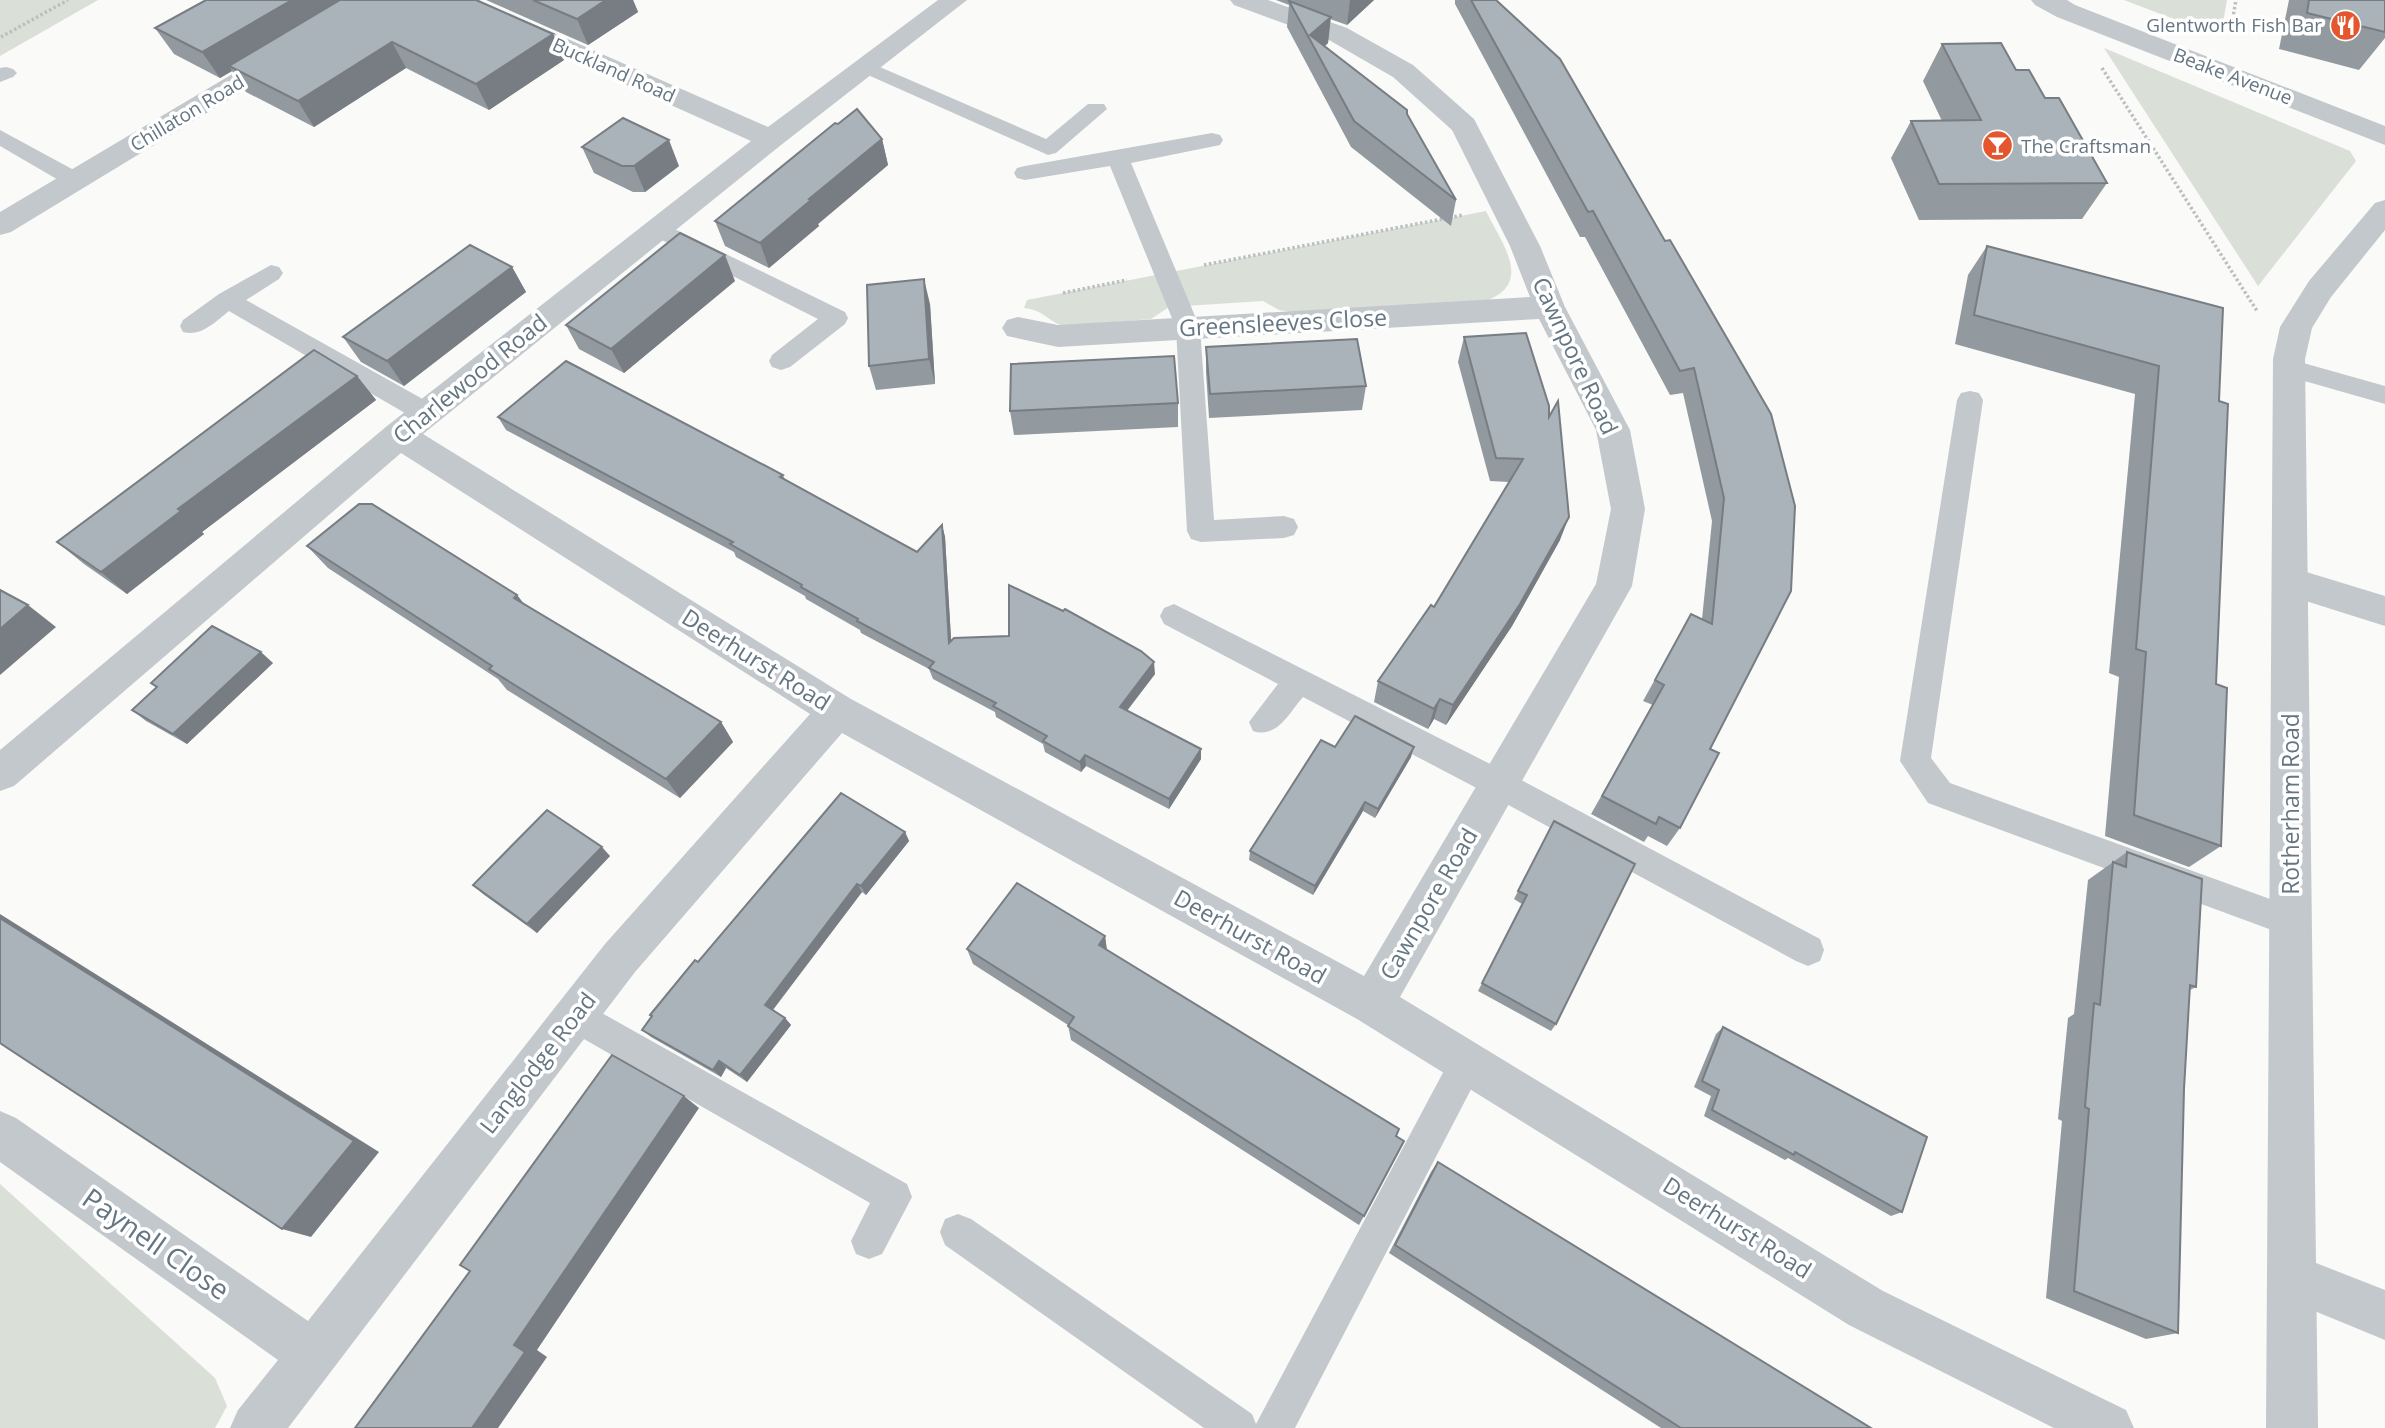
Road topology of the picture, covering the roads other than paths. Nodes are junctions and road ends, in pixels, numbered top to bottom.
1 (375, 0) edge
2 (457, 0) edge
3 (954, 0) edge
4 (1243, 0) edge
5 (2060, 5) edge
6 (866, 67) junction
7 (1097, 109) dead end
8 (2385, 136) edge
9 (0, 137) edge
10 (771, 139) junction
11 (1212, 140) dead end
12 (1118, 158) junction
13 (1025, 173) dead end
14 (75, 180) junction
15 (2385, 210) edge
16 (0, 225) edge
17 (658, 229) junction
18 (271, 272) dead end
19 (228, 300) junction
20 (1549, 307) junction
21 (192, 326) dead end
22 (1018, 328) road end
23 (1188, 328) junction
24 (781, 361) dead end
25 (2289, 368) junction
26 (2385, 395) edge
27 (1970, 400) dead end
28 (412, 424) junction
29 (1284, 527) dead end
30 (2290, 582) junction
31 (2385, 611) edge
32 (1174, 616) dead end
33 (1298, 681) junction
34 (837, 711) junction
35 (1264, 722) dead end
36 (0, 774) edge
37 (1499, 784) junction
38 (2291, 922) junction
39 (1808, 950) dead end
40 (1372, 1003) junction
41 (575, 1015) junction
42 (1467, 1062) junction
43 (0, 1134) edge
44 (958, 1232) dead end
45 (869, 1241) dead end
46 (2292, 1278) junction
47 (2385, 1315) edge
48 (313, 1354) junction
49 (256, 1428) edge
50 (1238, 1428) edge
51 (1275, 1428) edge
52 (2108, 1428) edge
53 (2292, 1428) edge

1 - 14 street, Chillaton Road
2 - 10 street, Buckland Road
3 - 6 street, Charlewood Road
4 - 20 street, Cawnpore Road
5 - 8 street, Beake Avenue
6 - 7 lane
6 - 10 street, Charlewood Road
9 - 14 lane
10 - 17 street, Charlewood Road
11 - 12 lane
12 - 13 lane
12 - 23 lane
14 - 16 street, Chillaton Road
15 - 25 street, Rotherham Road
17 - 24 lane
17 - 28 street, Charlewood Road
18 - 19 lane
19 - 21 lane
19 - 28 lane
20 - 23 street, Greensleeves Close
20 - 37 street, Cawnpore Road
22 - 23 street, Greensleeves Close
23 - 29 lane
25 - 26 lane
25 - 30 street, Rotherham Road
27 - 38 lane
28 - 34 street, Deerhurst Road
28 - 36 street, Charlewood Road
30 - 31 street
30 - 38 street, Rotherham Road
32 - 33 lane
33 - 35 lane
33 - 37 lane
34 - 40 street, Deerhurst Road
34 - 41 street, Langlodge Road
37 - 39 lane
37 - 40 street, Cawnpore Road
38 - 46 street, Rotherham Road
40 - 42 street, Deerhurst Road
41 - 45 lane
41 - 48 street, Langlodge Road
42 - 51 lane
42 - 52 street, Deerhurst Road
43 - 48 street, Paynell Close
44 - 50 lane
46 - 47 street
46 - 53 street, Rotherham Road
48 - 49 street, Langlodge Road

